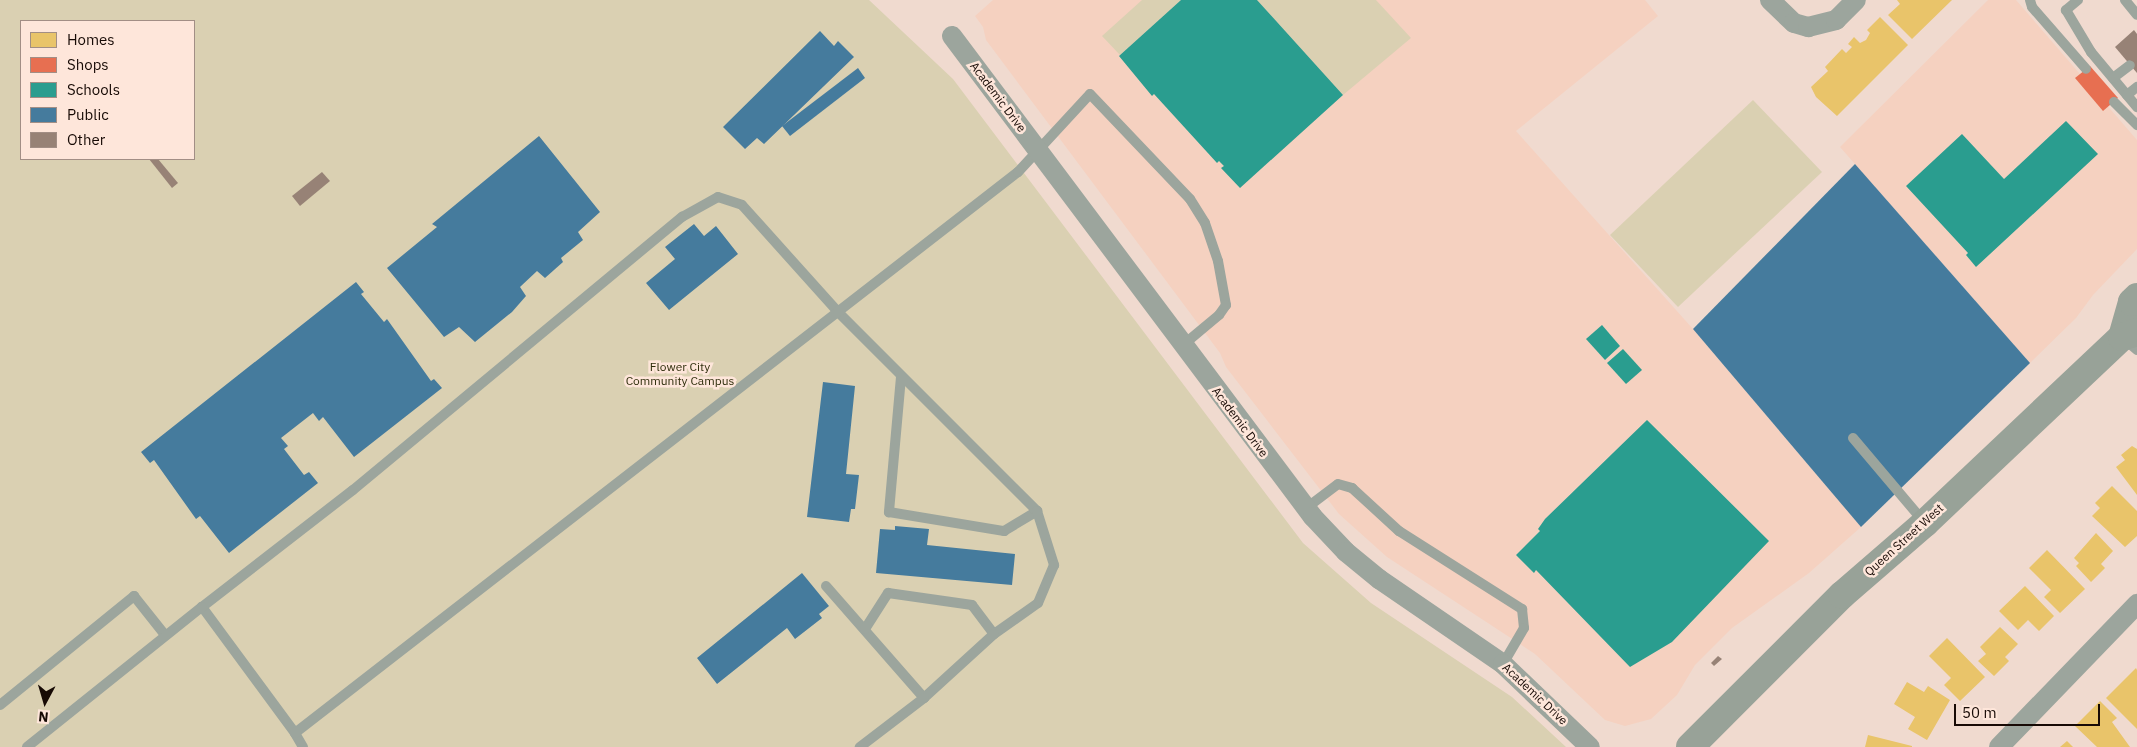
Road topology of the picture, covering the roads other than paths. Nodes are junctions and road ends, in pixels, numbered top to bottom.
1 (1770, 0) edge
2 (1856, 0) edge
3 (2030, 0) edge
4 (2078, 0) edge
5 (2125, 0) edge
6 (2137, 15) edge
7 (952, 36) dead end
8 (2130, 65) dead end
9 (2086, 70) dead end
10 (2113, 78) junction
11 (2137, 87) edge
12 (2127, 95) junction
13 (2114, 102) dead end
14 (2137, 107) edge
15 (2137, 125) edge
16 (1037, 150) junction
17 (2137, 297) edge
18 (836, 311) junction
19 (2132, 340) edge
20 (1182, 344) junction
21 (901, 377) junction
22 (1853, 438) dead end
23 (1305, 509) junction
24 (1037, 511) junction
25 (1925, 523) junction
26 (826, 586) dead end
27 (2137, 604) edge
28 (202, 607) junction
29 (865, 629) junction
30 (994, 634) junction
31 (165, 635) junction
32 (1503, 664) junction
33 (924, 698) junction
34 (0, 705) edge
35 (295, 733) junction
36 (27, 747) edge
37 (303, 747) edge
38 (860, 747) edge
39 (1590, 747) edge
40 (1690, 747) edge
41 (1999, 747) edge

1 - 2 street
3 - 9 lane
4 - 10 lane
5 - 6 lane
7 - 16 street, Academic Drive
8 - 10 lane
10 - 12 lane
11 - 12 lane
12 - 14 lane
13 - 15 lane
16 - 18 lane
16 - 20 street, Academic Drive
16 - 20 lane
17 - 19 main road, Queen Street West
18 - 21 lane
18 - 28 lane
18 - 35 lane
19 - 25 main road, Queen Street West
20 - 23 street, Academic Drive
21 - 24 lane
21 - 24 lane
22 - 25 lane
23 - 32 street, Academic Drive
23 - 32 lane
24 - 30 lane
25 - 40 main road, Queen Street West
26 - 29 lane
27 - 41 street
28 - 31 lane
28 - 35 lane
29 - 30 lane
29 - 33 lane
30 - 33 lane
31 - 34 lane
31 - 36 lane
32 - 39 street, Academic Drive
33 - 38 lane
35 - 37 lane

